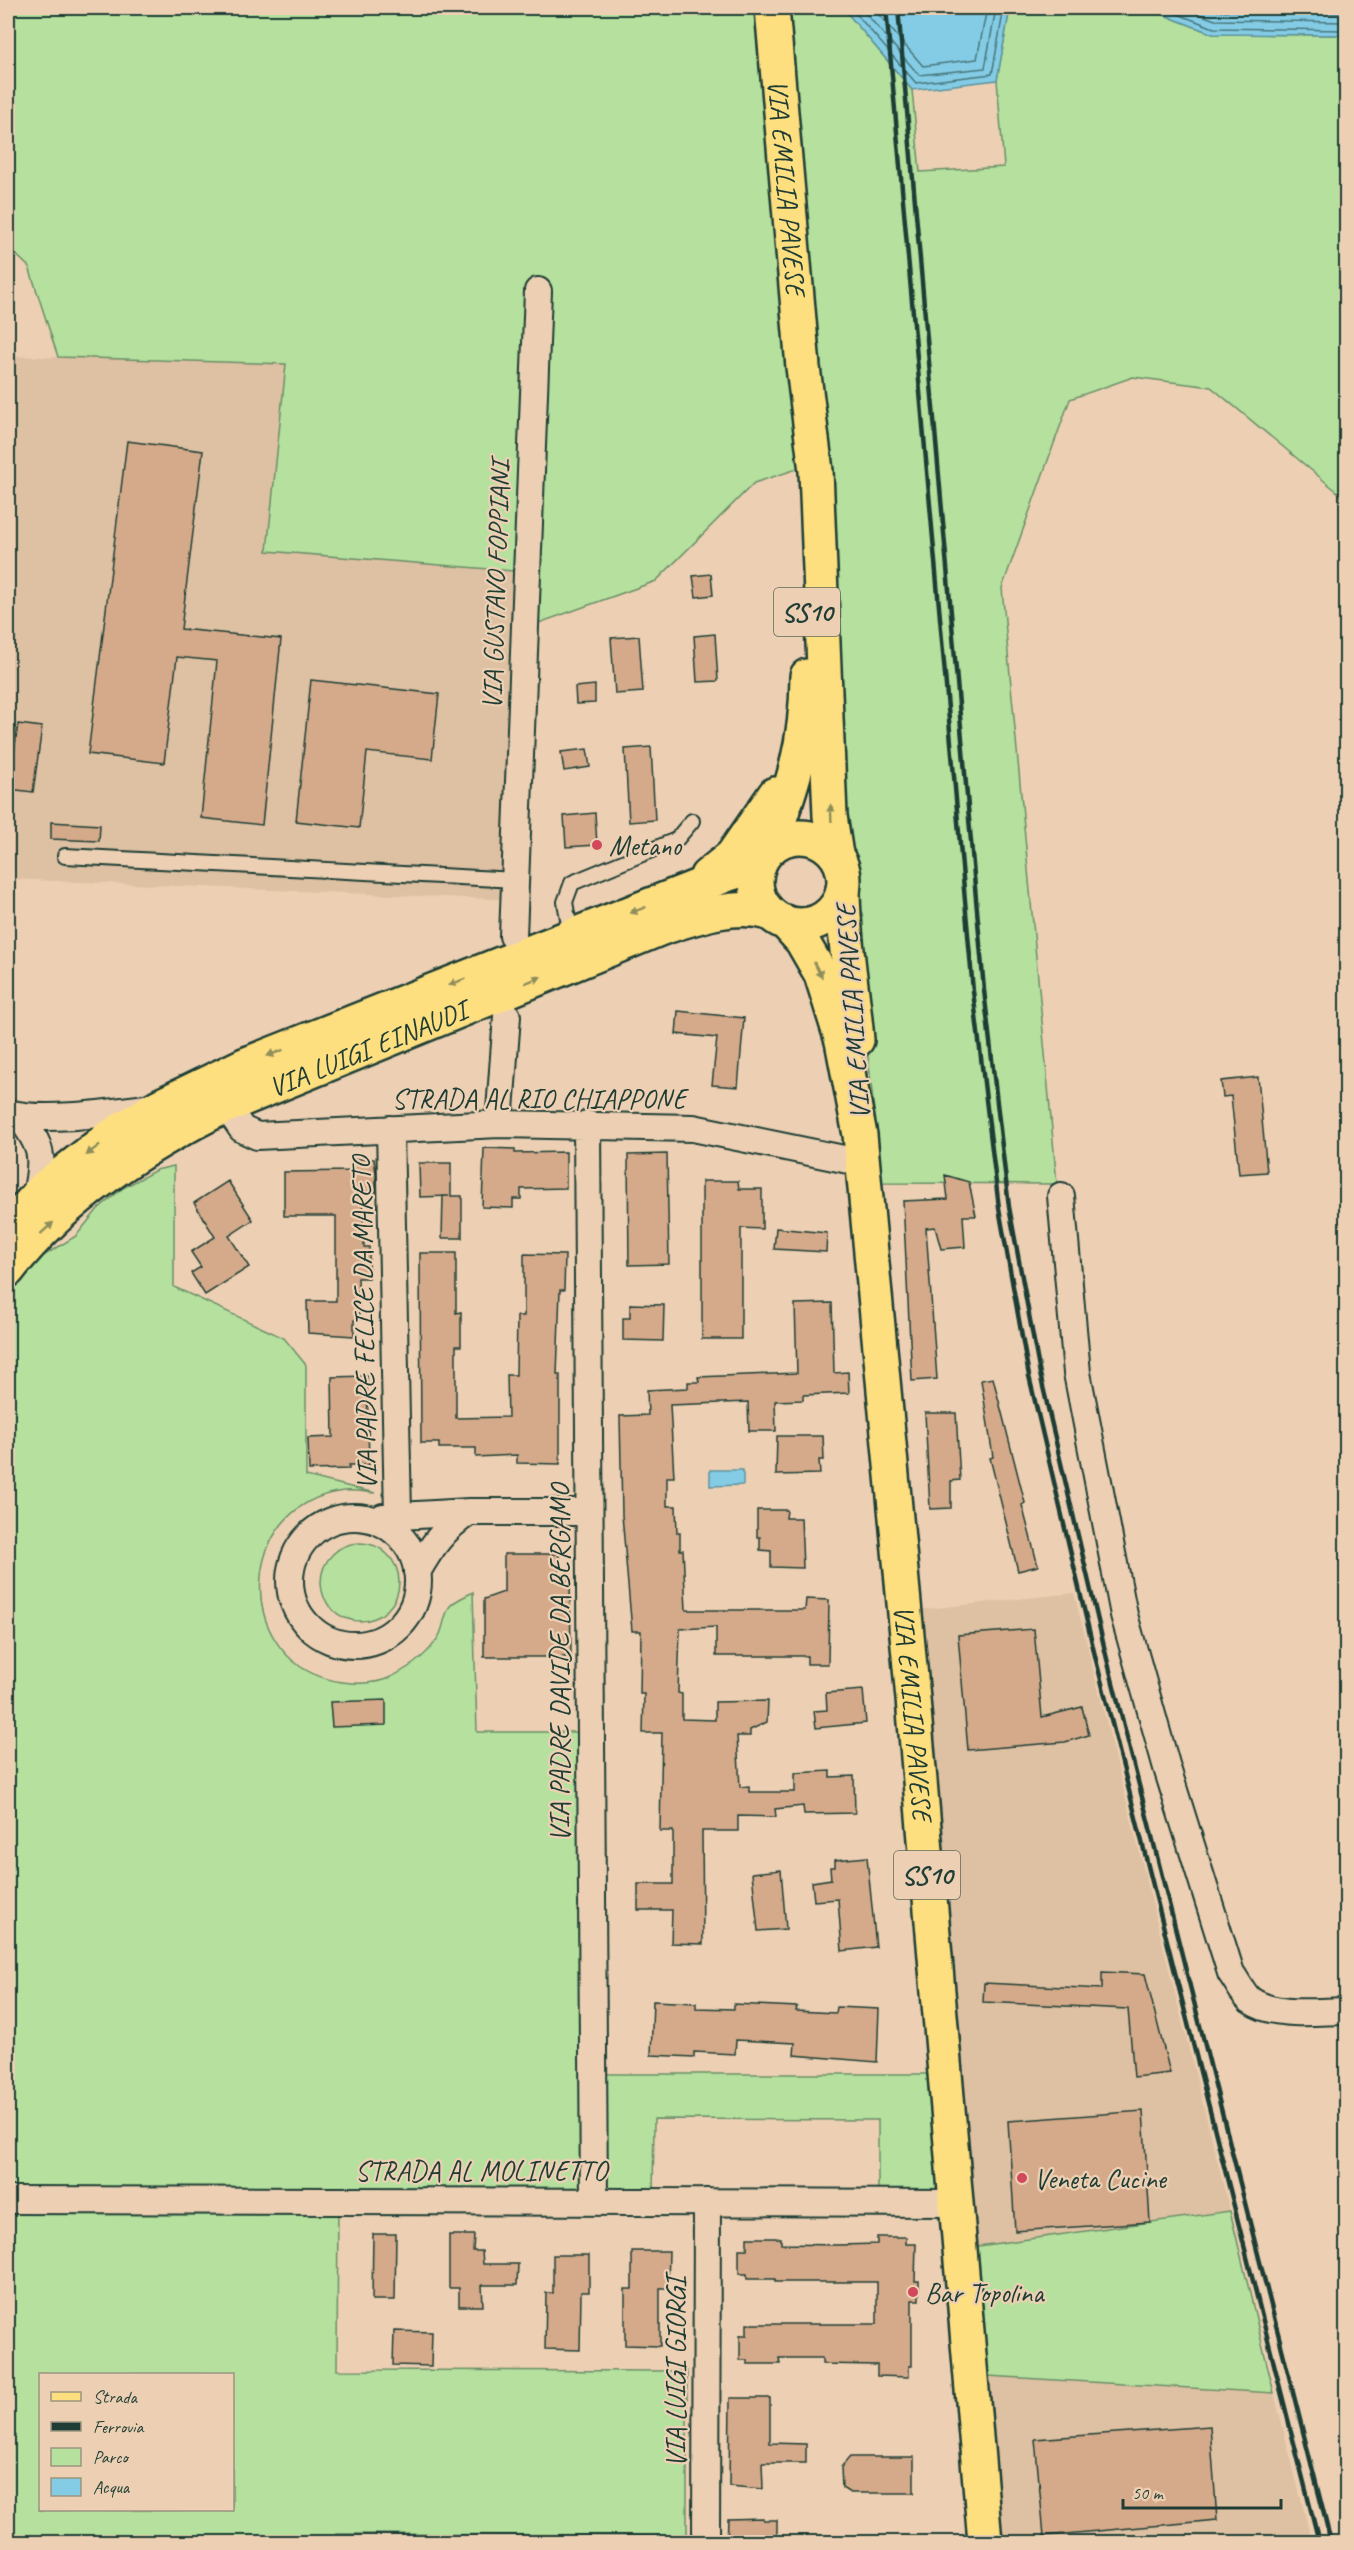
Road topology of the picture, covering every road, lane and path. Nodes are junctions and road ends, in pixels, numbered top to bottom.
1 (772, 8) edge
2 (538, 291) dead end
3 (803, 368) junction
4 (807, 681) junction
5 (692, 821) dead end
6 (836, 855) junction
7 (65, 856) dead end
8 (764, 858) junction
9 (516, 880) junction
10 (693, 889) junction
11 (843, 889) junction
12 (777, 918) junction
13 (513, 936) dead end
14 (571, 936) junction
15 (507, 1016) dead end
16 (159, 1106) junction
17 (226, 1106) junction
18 (13, 1114) edge
19 (499, 1124) junction
20 (587, 1124) junction
21 (390, 1129) junction
22 (862, 1149) junction
23 (36, 1195) junction
24 (1061, 1196) dead end
25 (8, 1228) edge
26 (8, 1270) edge
27 (469, 1512) junction
28 (590, 1512) junction
29 (398, 1515) junction
30 (368, 1518) junction
31 (417, 1572) junction
32 (1347, 2011) edge
33 (8, 2200) edge
34 (594, 2202) junction
35 (707, 2202) junction
36 (954, 2203) junction
37 (706, 2542) edge
38 (985, 2542) edge

1 - 3 main road, VIA EMILIA PAVESE / SS10
2 - 9 street, VIA GUSTAVO FOPPIANI
3 - 4 main road, SS10
6 -> 3 main road, VIA EMILIA PAVESE / SS10
4 - 8 main road, SS10
4 - 10 main road
5 - 14 lane
6 - 8 main road
6 - 11 main road, SS10
7 - 9 lane
8 - 10 main road, VIA LUIGI EINAUDI
8 - 12 main road, SS10
9 - 13 street, VIA GUSTAVO FOPPIANI
10 -> 14 main road, VIA LUIGI EINAUDI
11 - 12 main road
11 - 22 main road, VIA EMILIA PAVESE / SS10
17 -> 12 main road, VIA LUIGI EINAUDI
12 -> 22 main road, VIA EMILIA PAVESE / SS10
14 -> 16 main road, VIA LUIGI EINAUDI
15 - 19 street
16 - 18 street
16 -> 23 main road, VIA LUIGI EINAUDI
17 - 21 street, STRADA AL RIO CHIAPPONE
26 -> 17 main road, VIA LUIGI EINAUDI
18 - 23 street
19 - 20 street, STRADA AL RIO CHIAPPONE
19 - 21 street, STRADA AL RIO CHIAPPONE
20 - 22 street, STRADA AL RIO CHIAPPONE
20 - 28 street, VIA PADRE DAVIDE DA BERGAMO
21 - 29 street, VIA PADRE FELICE DA MARETO
22 - 36 main road, VIA EMILIA PAVESE / SS10
23 - 25 main road, VIA LUIGI EINAUDI
24 - 32 street
27 - 28 street
27 - 29 street
27 - 31 street
28 - 34 street, VIA PADRE DAVIDE DA BERGAMO
29 - 30 street
30 - 31 street
30 - 31 street
33 - 34 street, STRADA AL MOLINETTO
34 - 35 street, STRADA AL MOLINETTO
35 - 36 street, STRADA AL MOLINETTO
35 - 37 street, VIA LUIGI GIORGI
36 - 38 main road, VIA EMILIA PAVESE / SS10

